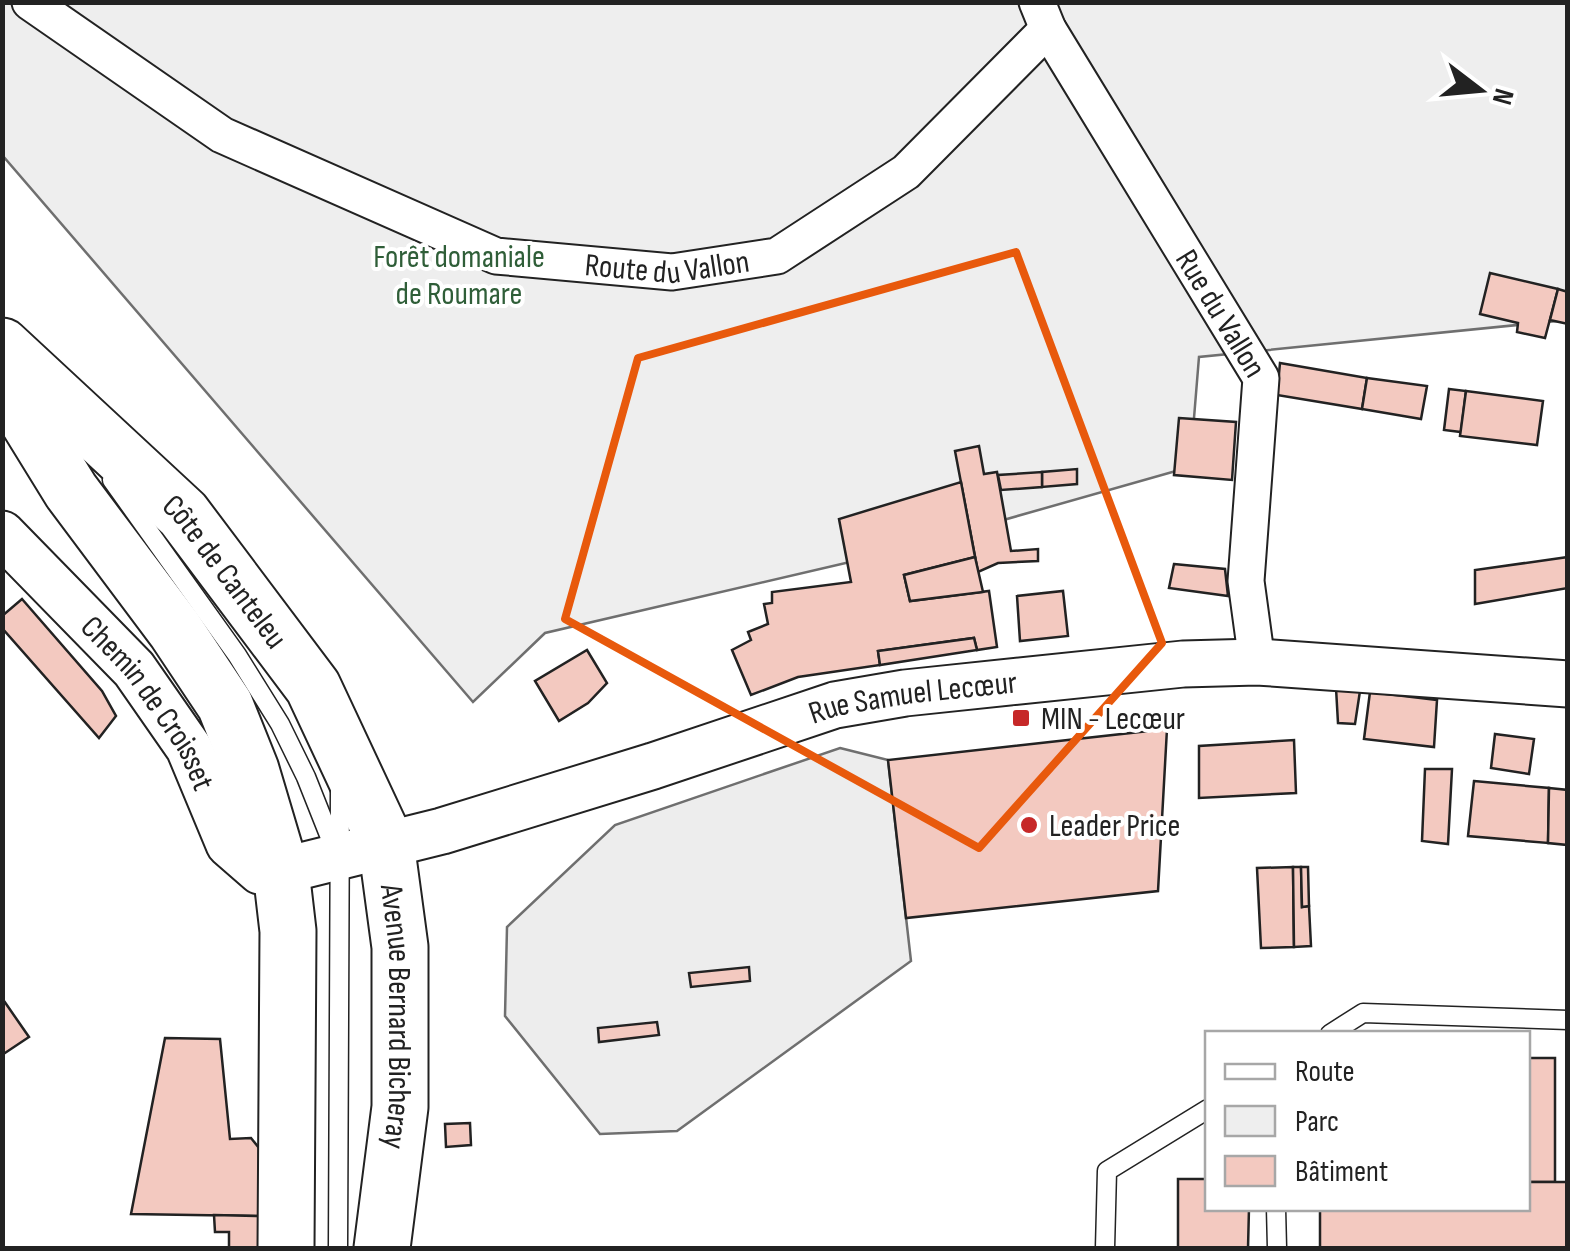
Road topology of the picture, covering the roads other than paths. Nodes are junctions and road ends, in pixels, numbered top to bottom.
1 (30, 2) edge
2 (1043, 16) edge
3 (2, 346) edge
4 (2, 356) edge
5 (2, 380) edge
6 (2, 534) edge
7 (1257, 662) junction
8 (1568, 684) edge
9 (362, 850) junction
10 (281, 871) junction
11 (1568, 1020) edge
12 (1335, 1031) edge
13 (1205, 1111) edge
14 (1276, 1211) edge
15 (286, 1248) edge
16 (338, 1248) edge
17 (382, 1248) edge
18 (1106, 1248) edge
19 (1277, 1248) edge

1 - 2 street, Route du Vallon
2 - 7 street, Rue du Vallon
3 - 9 main road, Côte de Canteleu
4 - 9 lane
5 - 10 main road, Côte de Canteleu
6 - 10 street, Chemin de Croisset
7 - 8 street, Rue Samuel Lecœur
7 - 9 street, Rue Samuel Lecœur
9 - 10 street, Rue Samuel Lecœur
9 - 16 lane
9 - 17 main road, Avenue Bernard Bicheray
10 - 15 main road
11 - 12 lane
13 - 18 lane
14 - 19 lane

